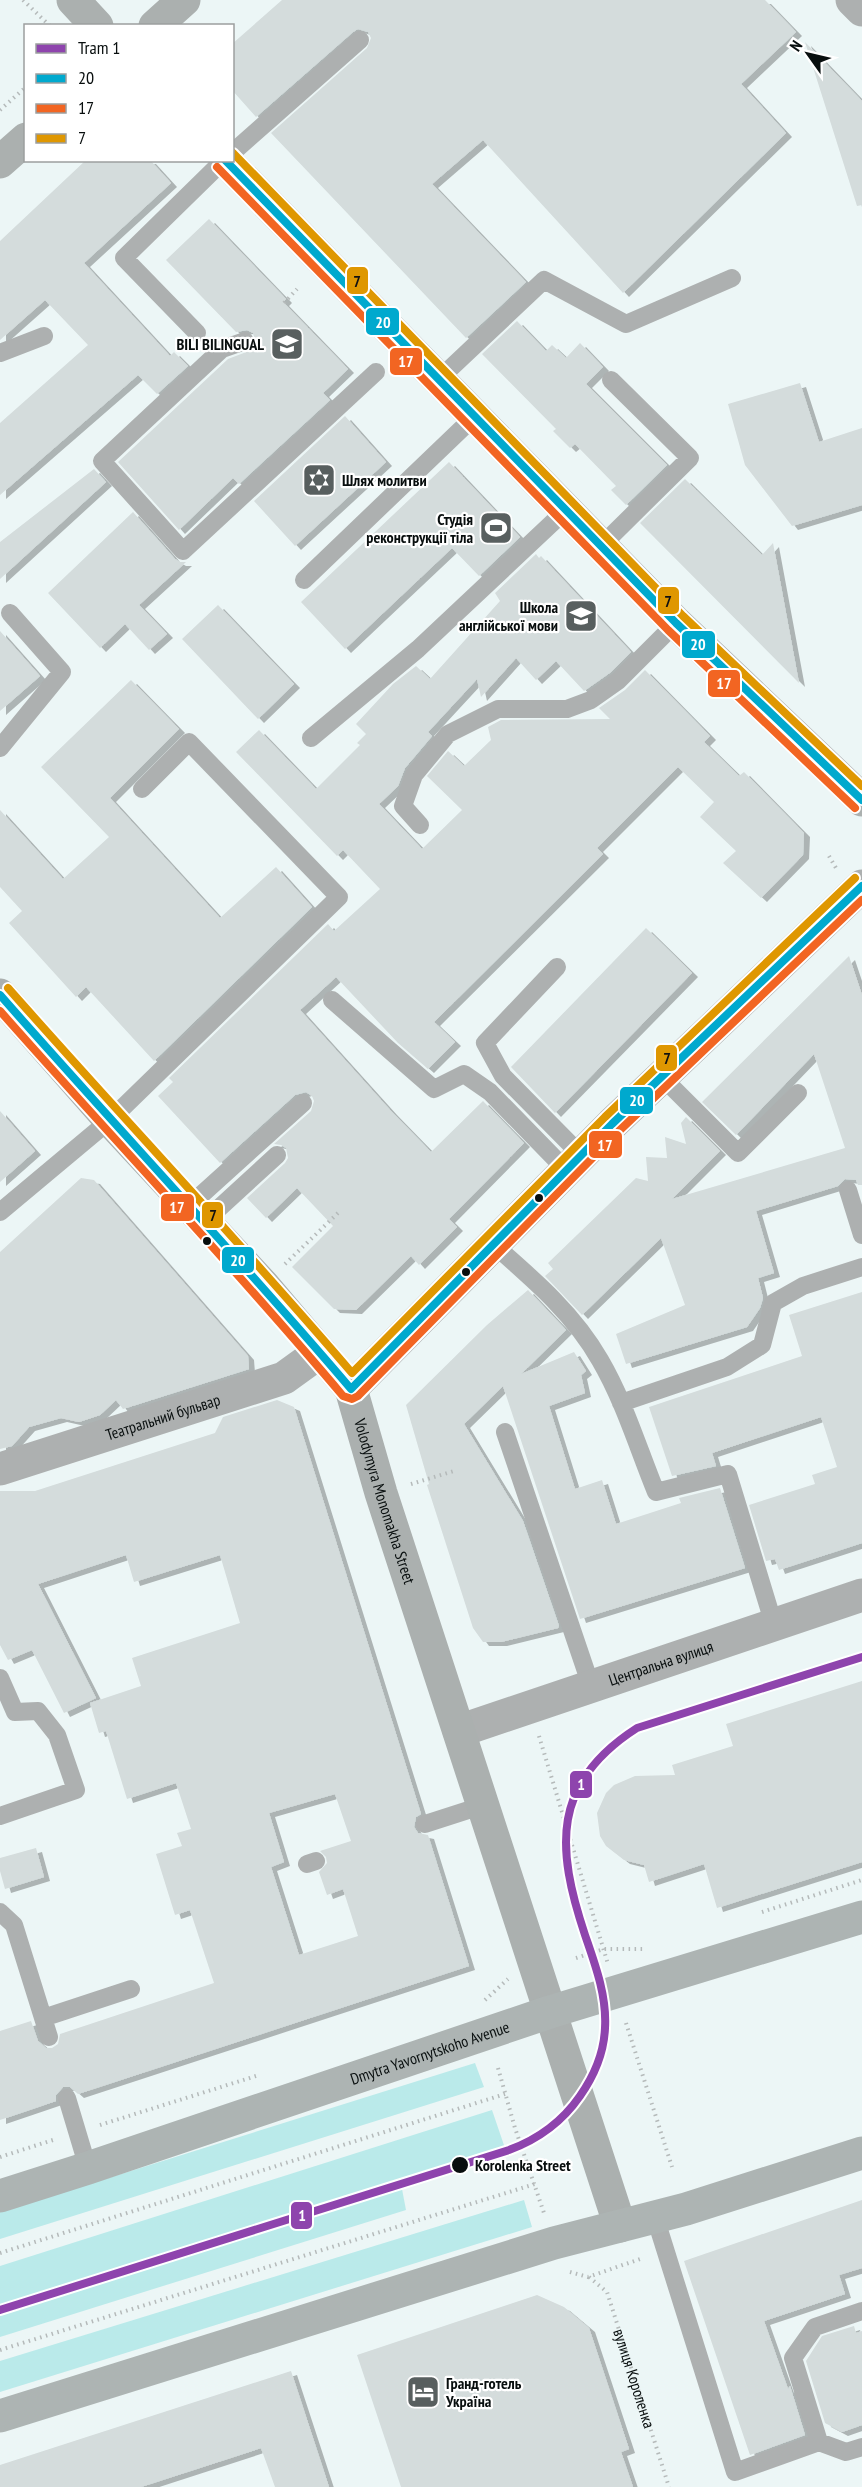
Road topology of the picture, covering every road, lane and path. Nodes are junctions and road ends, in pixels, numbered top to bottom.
1 (23, 0) edge
2 (73, 0) edge
3 (184, 0) edge
4 (852, 0) edge
5 (862, 10) edge
6 (49, 24) edge
7 (95, 24) edge
8 (157, 24) edge
9 (360, 40) dead end
10 (24, 89) edge
11 (0, 110) edge
12 (24, 141) edge
13 (234, 151) edge
14 (0, 162) edge
15 (223, 162) edge
16 (227, 162) edge
17 (732, 278) dead end
18 (297, 289) dead end
19 (284, 303) dead end
20 (197, 333) dead end
21 (44, 336) dead end
22 (245, 341) dead end
23 (0, 353) edge
24 (376, 372) dead end
25 (438, 380) junction
26 (611, 380) dead end
27 (475, 416) junction
28 (566, 510) junction
29 (601, 546) junction
30 (304, 580) dead end
31 (10, 613) dead end
32 (676, 623) junction
33 (311, 738) dead end
34 (0, 748) edge
35 (142, 789) dead end
36 (858, 796) edge
37 (420, 825) dead end
38 (862, 886) edge
39 (556, 967) dead end
40 (0, 995) edge
41 (332, 1000) dead end
42 (661, 1076) junction
43 (798, 1093) dead end
44 (303, 1103) dead end
45 (110, 1120) junction
46 (277, 1155) dead end
47 (575, 1163) junction
48 (848, 1190) dead end
49 (0, 1212) edge
50 (198, 1213) junction
51 (338, 1213) dead end
52 (862, 1235) edge
53 (494, 1245) junction
54 (862, 1267) edge
55 (263, 1285) junction
56 (320, 1352) junction
57 (351, 1389) junction
58 (619, 1398) junction
59 (505, 1432) dead end
60 (0, 1469) edge
61 (454, 1471) dead end
62 (381, 1493) junction
63 (862, 1595) edge
64 (774, 1625) junction
65 (0, 1678) edge
66 (591, 1686) junction
67 (530, 1707) junction
68 (459, 1731) junction
69 (484, 1805) junction
70 (0, 1816) edge
71 (425, 1824) dead end
72 (862, 1880) edge
73 (0, 1912) edge
74 (760, 1913) dead end
75 (862, 1917) edge
76 (604, 1949) junction
77 (648, 1949) dead end
78 (576, 1958) dead end
79 (609, 1968) dead end
80 (509, 1979) dead end
81 (131, 1989) dead end
82 (478, 2006) dead end
83 (550, 2012) junction
84 (43, 2018) junction
85 (626, 2023) dead end
86 (49, 2037) dead end
87 (498, 2068) dead end
88 (260, 2074) dead end
89 (505, 2094) junction
90 (67, 2098) dead end
91 (77, 2132) junction
92 (862, 2153) edge
93 (0, 2157) edge
94 (672, 2167) dead end
95 (88, 2169) junction
96 (535, 2184) junction
97 (0, 2196) edge
98 (655, 2217) junction
99 (546, 2219) dead end
100 (620, 2226) junction
101 (665, 2250) junction
102 (0, 2253) edge
103 (563, 2271) dead end
104 (588, 2277) junction
105 (862, 2311) edge
106 (0, 2350) edge
107 (0, 2416) edge
108 (819, 2442) junction
109 (862, 2447) edge
110 (669, 2487) edge

1 - 6 path
2 - 7 main road
3 - 8 main road
4 - 5 street
9 - 13 lane
10 - 11 path
12 - 14 main road
15 - 20 lane
16 - 25 street
17 - 25 lane
18 - 19 path
21 - 23 lane
22 - 24 lane
25 - 27 street
26 - 29 lane
27 - 28 street
27 - 30 lane
28 - 29 street
28 - 33 lane
29 - 32 street
31 - 34 lane
32 - 36 street
32 - 37 lane
35 - 45 lane
38 - 42 street
39 - 47 lane
40 - 45 main road, Volodymyra Monomakha Street
41 - 47 lane
42 - 43 lane
42 - 47 street
44 - 50 lane
45 - 49 lane
45 - 50 main road, Volodymyra Monomakha Street
46 - 50 lane
47 - 53 street
48 - 52 lane
50 - 55 main road, Volodymyra Monomakha Street
51 - 55 path
53 - 57 street
53 - 58 lane
54 - 58 lane
55 - 56 main road, Volodymyra Monomakha Street
56 - 57 main road, Volodymyra Monomakha Street
56 - 60 street, Театральний бульвар
57 - 62 main road, Volodymyra Monomakha Street
58 - 64 lane
59 - 66 lane
61 - 62 path
62 - 68 main road, Volodymyra Monomakha Street
63 - 64 street, Центральна вулиця
64 - 66 street, Центральна вулиця
65 - 70 lane
66 - 67 street, Центральна вулиця
67 - 68 street, Центральна вулиця
67 - 76 path
68 - 69 main road, Volodymyra Monomakha Street
69 - 71 lane
69 - 83 main road, Volodymyra Monomakha Street
72 - 74 path
73 - 84 lane
75 - 83 main road, Dmytra Yavornytskoho Avenue
76 - 77 path
76 - 78 path
76 - 79 path
80 - 82 path
81 - 84 lane
83 - 95 main road, Dmytra Yavornytskoho Avenue
83 - 100 main road
84 - 86 lane
85 - 94 path
87 - 89 path
88 - 91 path
89 - 96 path
89 - 102 path
90 - 91 lane
91 - 93 path
91 - 95 lane
92 - 98 main road
95 - 97 main road, Dmytra Yavornytskoho Avenue
96 - 99 path
96 - 106 path
98 - 100 main road
98 - 101 lane
100 - 107 main road
101 - 104 path
101 - 108 lane
103 - 104 path
104 - 110 path, вулиця Короленка
105 - 108 lane
108 - 109 lane

